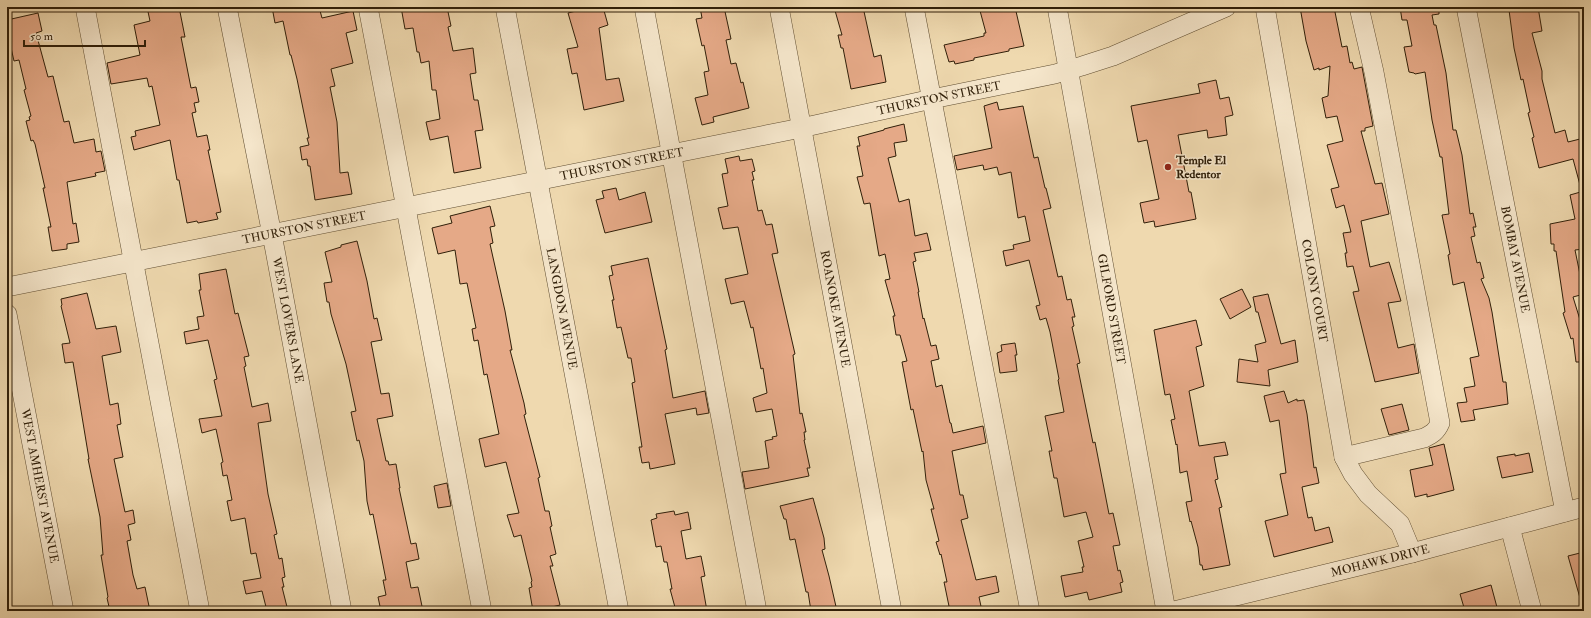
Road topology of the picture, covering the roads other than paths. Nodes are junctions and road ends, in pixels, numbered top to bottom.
1 (85, 7) edge
2 (227, 7) edge
3 (368, 7) edge
4 (504, 7) edge
5 (644, 7) edge
6 (779, 7) edge
7 (914, 7) edge
8 (1057, 7) edge
9 (1226, 7) edge
10 (1265, 7) edge
11 (1359, 7) edge
12 (1466, 7) edge
13 (1067, 70) junction
14 (932, 99) junction
15 (802, 128) junction
16 (671, 153) junction
17 (537, 180) junction
18 (406, 207) junction
19 (272, 234) junction
20 (134, 262) junction
21 (7, 287) edge
22 (7, 314) edge
23 (1344, 457) junction
24 (1584, 507) edge
25 (1565, 512) junction
26 (1510, 527) junction
27 (1412, 553) junction
28 (64, 611) edge
29 (200, 611) edge
30 (342, 611) edge
31 (482, 611) edge
32 (619, 611) edge
33 (756, 611) edge
34 (892, 611) edge
35 (1030, 611) edge
36 (1166, 611) edge
37 (1174, 611) edge
38 (1532, 611) edge

1 - 20 street
2 - 19 street, WEST LOVERS LANE
3 - 18 street
4 - 17 street, LANGDON AVENUE
5 - 16 street
6 - 15 street, ROANOKE AVENUE
7 - 14 street
8 - 13 street, GILFORD STREET
9 - 13 street, THURSTON STREET
10 - 23 street, COLONY COURT
11 - 23 street
12 - 25 street, BOMBAY AVENUE
13 - 14 street, THURSTON STREET
13 - 36 street, GILFORD STREET
14 - 15 street, THURSTON STREET
14 - 35 street
15 - 16 street, THURSTON STREET
15 - 34 street, ROANOKE AVENUE
16 - 17 street, THURSTON STREET
16 - 33 street
17 - 18 street, THURSTON STREET
17 - 32 street, LANGDON AVENUE
18 - 19 street, THURSTON STREET
18 - 31 street
19 - 20 street, THURSTON STREET
19 - 30 street, WEST LOVERS LANE
20 - 21 street, THURSTON STREET
20 - 29 street
22 - 28 street, WEST AMHERST AVENUE
23 - 27 street, COLONY COURT
24 - 25 street, MOHAWK DRIVE
25 - 26 street, MOHAWK DRIVE
26 - 27 street, MOHAWK DRIVE
26 - 38 street
27 - 37 street, MOHAWK DRIVE

